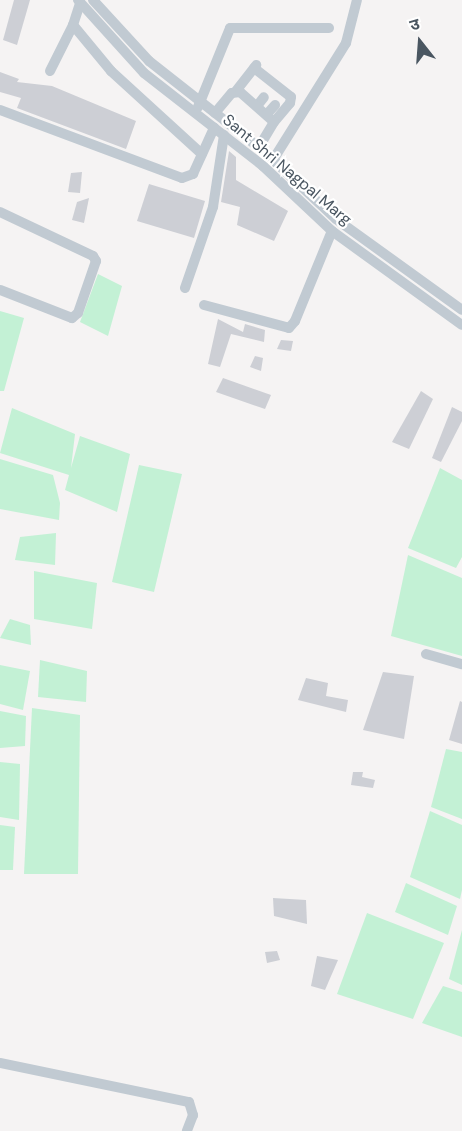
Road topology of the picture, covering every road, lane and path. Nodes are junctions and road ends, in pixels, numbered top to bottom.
1 (93, 0) edge
2 (357, 0) edge
3 (79, 1) edge
4 (73, 25) junction
5 (329, 28) dead end
6 (50, 71) dead end
7 (249, 94) junction
8 (201, 102) junction
9 (275, 105) dead end
10 (0, 110) edge
11 (194, 112) junction
12 (215, 113) junction
13 (270, 118) junction
14 (214, 128) junction
15 (224, 135) junction
16 (259, 147) junction
17 (202, 154) junction
18 (273, 160) junction
19 (0, 212) edge
20 (332, 231) junction
21 (185, 288) dead end
22 (0, 290) edge
23 (204, 305) dead end
24 (462, 310) edge
25 (462, 325) edge
26 (426, 654) dead end
27 (462, 664) edge
28 (0, 1063) edge
29 (187, 1131) edge

1 - 8 street, Sant Shri Nagpal Marg
2 - 18 street
3 - 4 street
3 - 11 street, Sant Shri Nagpal Marg
4 - 6 street
4 - 17 street
5 - 8 street
7 - 12 street
7 - 13 street
7 - 13 street
8 - 11 street
8 - 12 street, Sant Shri Nagpal Marg
9 - 13 street
10 - 17 street
11 - 14 street, Sant Shri Nagpal Marg
12 - 16 street, Sant Shri Nagpal Marg
13 - 16 street
14 - 15 street, Sant Shri Nagpal Marg
14 - 17 street
15 - 20 street, Sant Shri Nagpal Marg
15 - 21 street
16 - 18 street, Sant Shri Nagpal Marg
18 - 24 street, Sant Shri Nagpal Marg
19 - 22 street
20 - 23 street
20 - 25 street, Sant Shri Nagpal Marg
26 - 27 street
28 - 29 street

